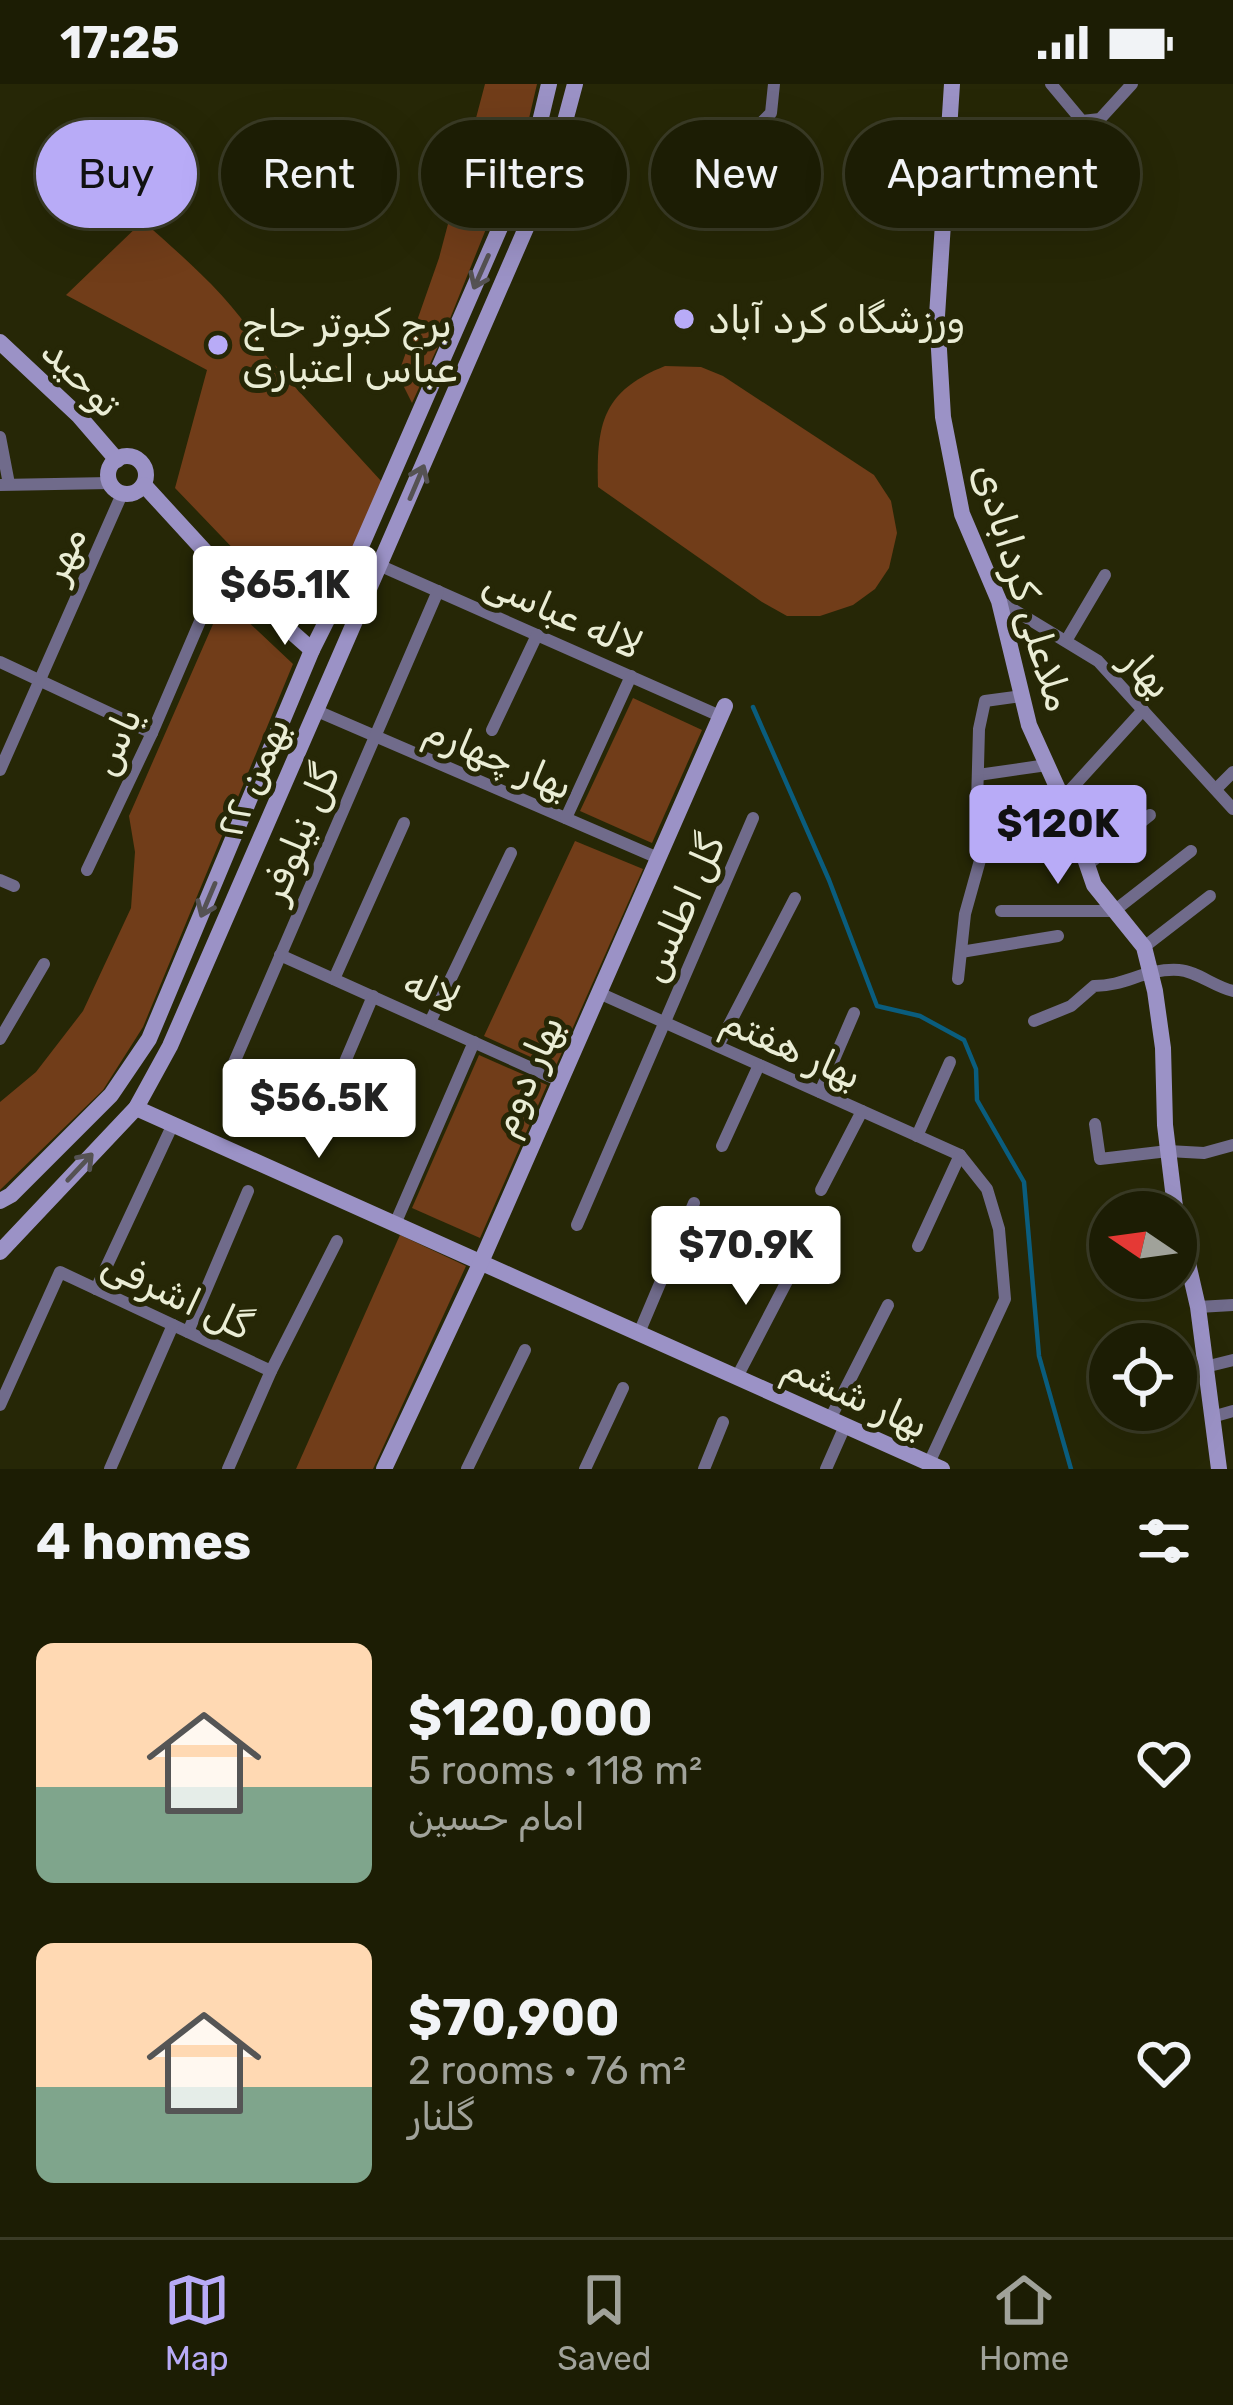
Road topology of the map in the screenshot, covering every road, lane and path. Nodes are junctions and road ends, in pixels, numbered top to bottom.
1 (549, 84) edge
2 (575, 84) edge
3 (774, 84) edge
4 (952, 84) edge
5 (1051, 84) edge
6 (1132, 84) edge
7 (539, 120) edge
8 (565, 120) edge
9 (764, 120) edge
10 (500, 228) edge
11 (525, 228) edge
12 (0, 342) edge
13 (0, 437) edge
14 (116, 460) junction
15 (4, 485) edge
16 (144, 485) junction
17 (116, 488) junction
18 (381, 566) junction
19 (222, 570) junction
20 (1105, 574) dead end
21 (438, 591) junction
22 (999, 601) junction
23 (537, 635) junction
24 (1066, 641) junction
25 (312, 650) junction
26 (0, 662) edge
27 (631, 676) junction
28 (40, 680) junction
29 (1022, 696) junction
30 (1143, 710) junction
31 (317, 711) junction
32 (722, 711) joint
33 (493, 730) dead end
34 (152, 733) junction
35 (374, 735) junction
36 (1047, 765) junction
37 (0, 770) edge
38 (1233, 772) edge
39 (977, 775) junction
40 (1216, 789) junction
41 (1062, 799) junction
42 (1233, 809) edge
43 (1150, 815) dead end
44 (566, 818) junction
45 (753, 818) dead end
46 (404, 823) dead end
47 (1191, 851) dead end
48 (511, 853) dead end
49 (1011, 857) dead end
50 (658, 858) junction
51 (1084, 860) junction
52 (87, 870) dead end
53 (1210, 896) dead end
54 (795, 898) dead end
55 (1001, 911) dead end
56 (1114, 911) junction
57 (1058, 937) dead end
58 (1144, 946) junction
59 (961, 952) junction
60 (280, 955) junction
61 (44, 964) dead end
62 (1150, 971) junction
63 (1083, 974) dead end
64 (334, 979) junction
65 (958, 979) dead end
66 (1094, 986) junction
67 (1233, 991) edge
68 (598, 993) junction
69 (373, 997) junction
70 (854, 1012) dead end
71 (1034, 1021) dead end
72 (430, 1022) junction
73 (663, 1022) junction
74 (0, 1039) edge
75 (475, 1042) junction
76 (718, 1046) junction
77 (950, 1062) dead end
78 (759, 1065) junction
79 (230, 1072) dead end
80 (560, 1081) junction
81 (820, 1092) junction
82 (136, 1108) junction
83 (862, 1112) junction
84 (173, 1124) junction
85 (1095, 1124) dead end
86 (316, 1130) dead end
87 (917, 1136) junction
88 (1233, 1144) edge
89 (722, 1146) dead end
90 (1168, 1151) junction
91 (960, 1155) junction
92 (821, 1190) dead end
93 (248, 1191) dead end
94 (0, 1201) edge
95 (694, 1204) dead end
96 (395, 1224) junction
97 (577, 1225) dead end
98 (337, 1241) dead end
99 (918, 1246) dead end
100 (0, 1252) edge
101 (798, 1260) dead end
102 (481, 1262) junction
103 (96, 1289) junction
104 (889, 1305) dead end
105 (1233, 1305) edge
106 (1198, 1307) junction
107 (173, 1325) junction
108 (188, 1332) junction
109 (638, 1333) junction
110 (524, 1350) dead end
111 (1233, 1360) edge
112 (1204, 1366) junction
113 (271, 1371) junction
114 (737, 1377) junction
115 (622, 1388) dead end
116 (0, 1405) edge
117 (1233, 1411) edge
118 (1212, 1417) junction
119 (723, 1422) dead end
120 (838, 1423) junction
121 (903, 1461) edge
122 (936, 1466) edge
123 (110, 1469) edge
124 (228, 1469) edge
125 (384, 1469) edge
126 (466, 1469) edge
127 (585, 1469) edge
128 (704, 1469) edge
129 (826, 1469) edge
130 (1219, 1469) edge

1 - 7 street, ۲۲ بهمن
2 - 8 street, ۲۲ بهمن
3 - 9 street
4 - 22 street, ملاعلی کردابادی
5 - 6 street
10 -> 25 street, ۲۲ بهمن
18 -> 11 street, ۲۲ بهمن
12 - 14 street, توحید
13 - 15 street
14 - 16 street
14 - 17 street
15 - 17 street
16 - 17 street
16 - 19 street
17 - 28 street, مهر
18 - 21 street, لاله عباسی
18 - 31 street, ۲۲ بهمن
19 - 25 street
19 - 34 street, یاس
20 - 24 street
21 - 23 street, لاله عباسی
21 - 35 street, گل نیلوفر
22 - 24 street, بهار
22 - 29 street, ملاعلی کردابادی
23 - 27 street, لاله عباسی
23 - 33 street
24 - 30 street, بهار
25 -> 94 street, ۲۲ بهمن
26 - 28 street
27 - 32 street, لاله عباسی
27 - 44 street
28 - 34 street
28 - 37 street, مهر
29 - 36 street, ملاعلی کردابادی
29 - 39 street
30 - 40 street, بهار
30 - 41 street
31 - 35 street, بهار چهارم
31 - 82 street, ۲۲ بهمن
32 - 50 street, بهار دوم
34 - 52 street, یاس
35 - 44 street, بهار چهارم
35 - 60 street, گل نیلوفر
36 - 39 street
36 - 41 street, ملاعلی کردابادی
38 - 40 street
39 - 59 street
40 - 42 street, بهار
41 - 51 street, ملاعلی کردابادی
43 - 51 street
44 - 50 street, بهار چهارم
45 - 73 street, گل اطلس
46 - 64 street
47 - 56 street
48 - 72 street
49 - 51 street
50 - 68 street, بهار دوم
51 - 56 street, ملاعلی کردابادی
53 - 58 street
54 - 76 street
55 - 56 street
56 - 58 street, ملاعلی کردابادی
57 - 59 street
58 - 62 street, ملاعلی کردابادی
59 - 65 street
60 - 64 street, لاله
60 - 79 street, گل نیلوفر
61 - 74 street
62 - 66 street
62 - 67 street
62 - 90 street, ملاعلی کردابادی
63 - 66 street
64 - 69 street, لاله
66 - 71 street
68 - 73 street, بهار هفتم
68 - 80 street, بهار دوم
69 - 72 street, لاله
69 - 86 street
70 - 81 street
72 - 75 street, لاله
73 - 76 street, بهار هفتم
73 - 97 street, گل اطلس
75 - 80 street, لاله
75 - 96 street
76 - 78 street, بهار هفتم
77 - 87 street
78 - 81 street, بهار هفتم
78 - 89 street
80 - 102 street, بهار دوم
81 - 83 street, بهار هفتم
82 - 84 street, بهار ششم
100 -> 82 street, ۲۲ بهمن
83 - 87 street, بهار هفتم
83 - 92 street
84 - 96 street, بهار ششم
84 - 103 street
85 - 90 street
87 - 91 street, بهار هفتم
88 - 90 street
90 - 106 street, ملاعلی کردابادی
91 - 99 street
91 - 122 street
93 - 108 street
95 - 109 street
96 - 102 street, بهار ششم
98 - 113 street
101 - 114 street
102 - 109 street, بهار ششم
102 - 125 street, بهار دوم
103 - 107 street, گل اشرفی
103 - 116 street, گل اشرفی
104 - 120 street
105 - 106 street
106 - 112 street, ملاعلی کردابادی
107 - 108 street, گل اشرفی
107 - 123 street
108 - 113 street, گل اشرفی
109 - 114 street, بهار ششم
110 - 126 street
111 - 112 street
112 - 118 street, ملاعلی کردابادی
113 - 124 street
114 - 120 street, بهار ششم
115 - 127 street
117 - 118 street
118 - 130 street, ملاعلی کردابادی
119 - 128 street
120 - 121 street, بهار ششم
120 - 129 street
121 - 122 street, بهار ششم

